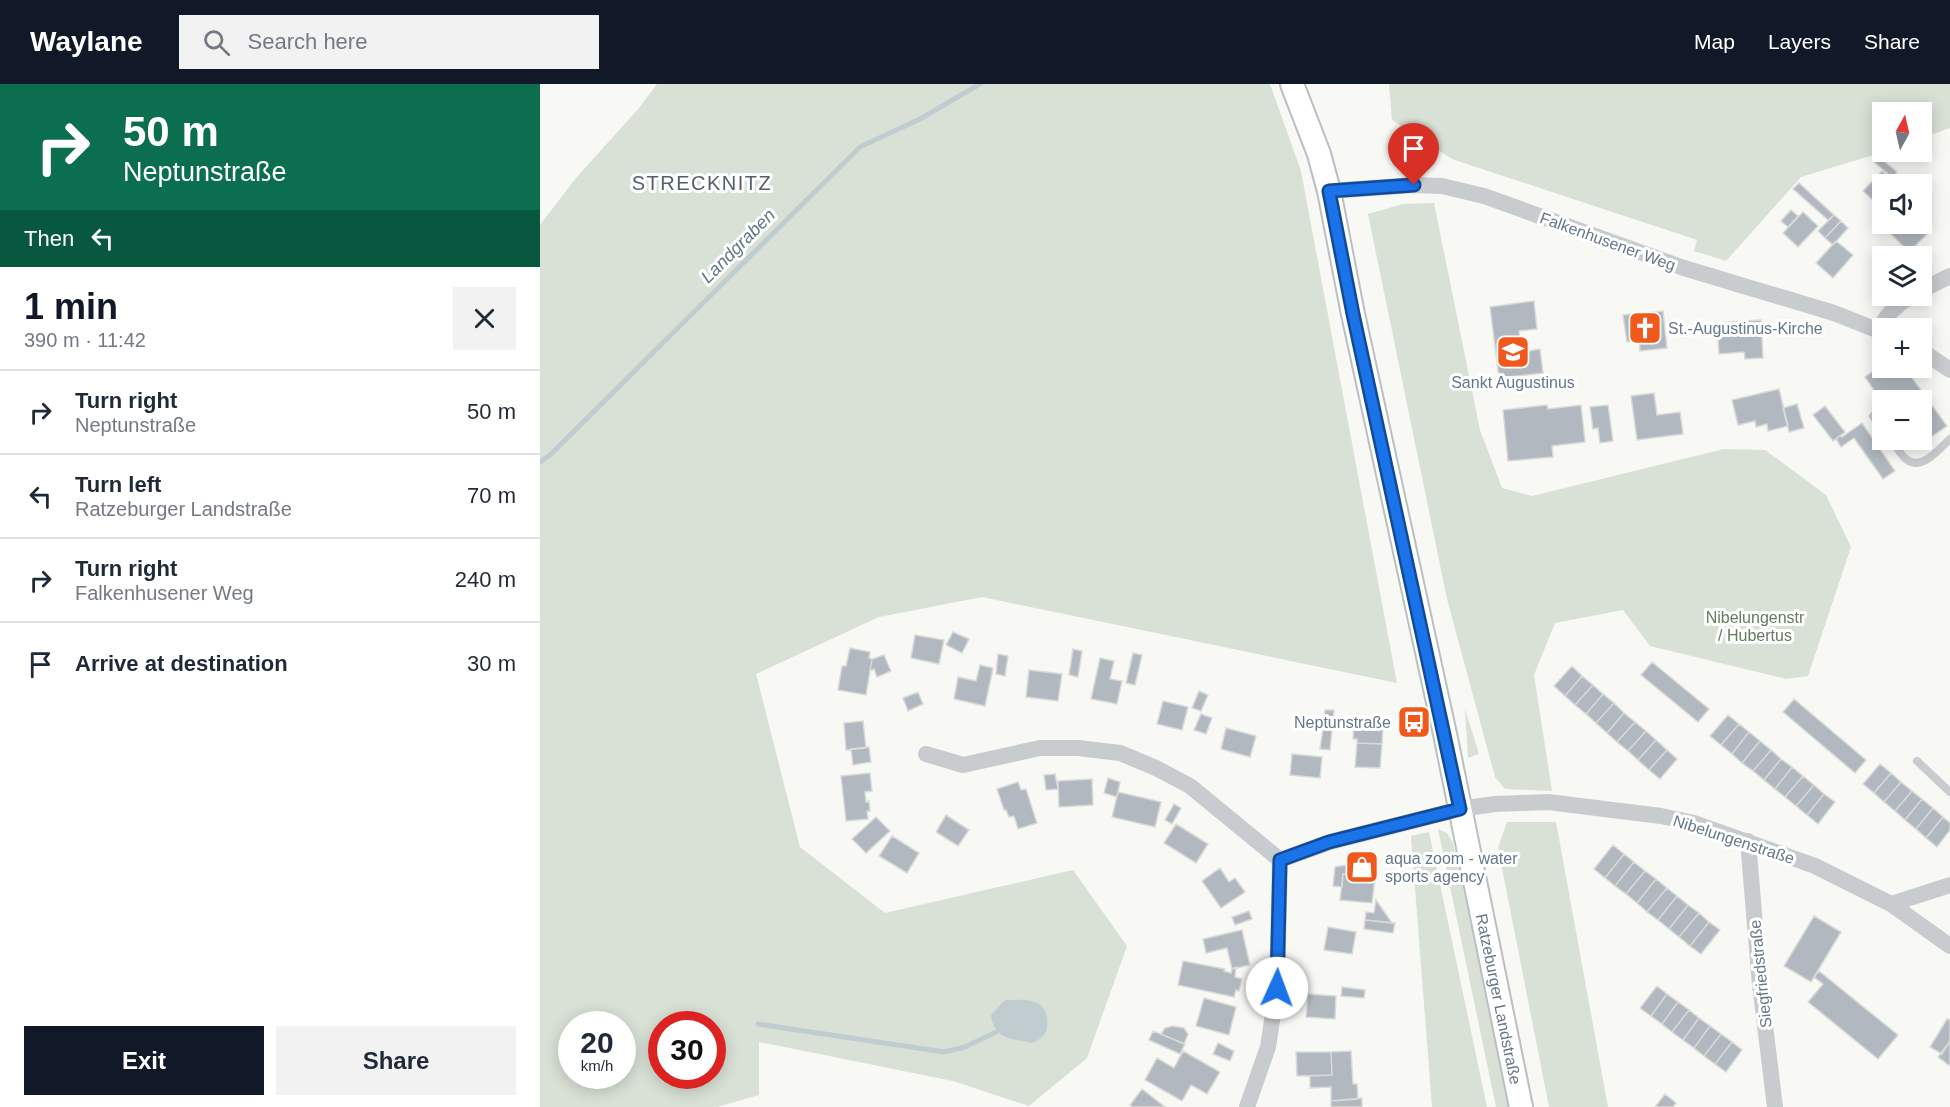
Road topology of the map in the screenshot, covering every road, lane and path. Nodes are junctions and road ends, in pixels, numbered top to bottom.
1 (1292, 84) edge
2 (1329, 191) junction
3 (1950, 276) edge
4 (1932, 285) edge
5 (1896, 306) edge
6 (1886, 318) edge
7 (1872, 328) edge
8 (1932, 358) edge
9 (1950, 370) edge
10 (1950, 439) edge
11 (1899, 450) edge
12 (926, 754) dead end
13 (1917, 761) dead end
14 (1950, 792) edge
15 (1460, 809) junction
16 (1748, 841) junction
17 (1280, 860) junction
18 (1950, 885) edge
19 (1891, 904) junction
20 (1950, 946) edge
21 (1247, 1107) edge
22 (1521, 1107) edge
23 (1774, 1107) edge

1 - 2 main road, Ratzeburger Landstraße
2 - 7 street, Falkenhusener Weg
2 - 15 main road, Ratzeburger Landstraße
3 - 4 street
5 - 6 street
8 - 9 street
10 - 11 lane
12 - 17 street
13 - 14 lane
15 - 16 street, Nibelungenstraße
15 - 17 street
15 - 22 main road, Ratzeburger Landstraße
16 - 19 street, Nibelungenstraße
16 - 23 street, Siegfriedstraße
17 - 21 street
18 - 19 street
19 - 20 street, Nibelungenstraße

